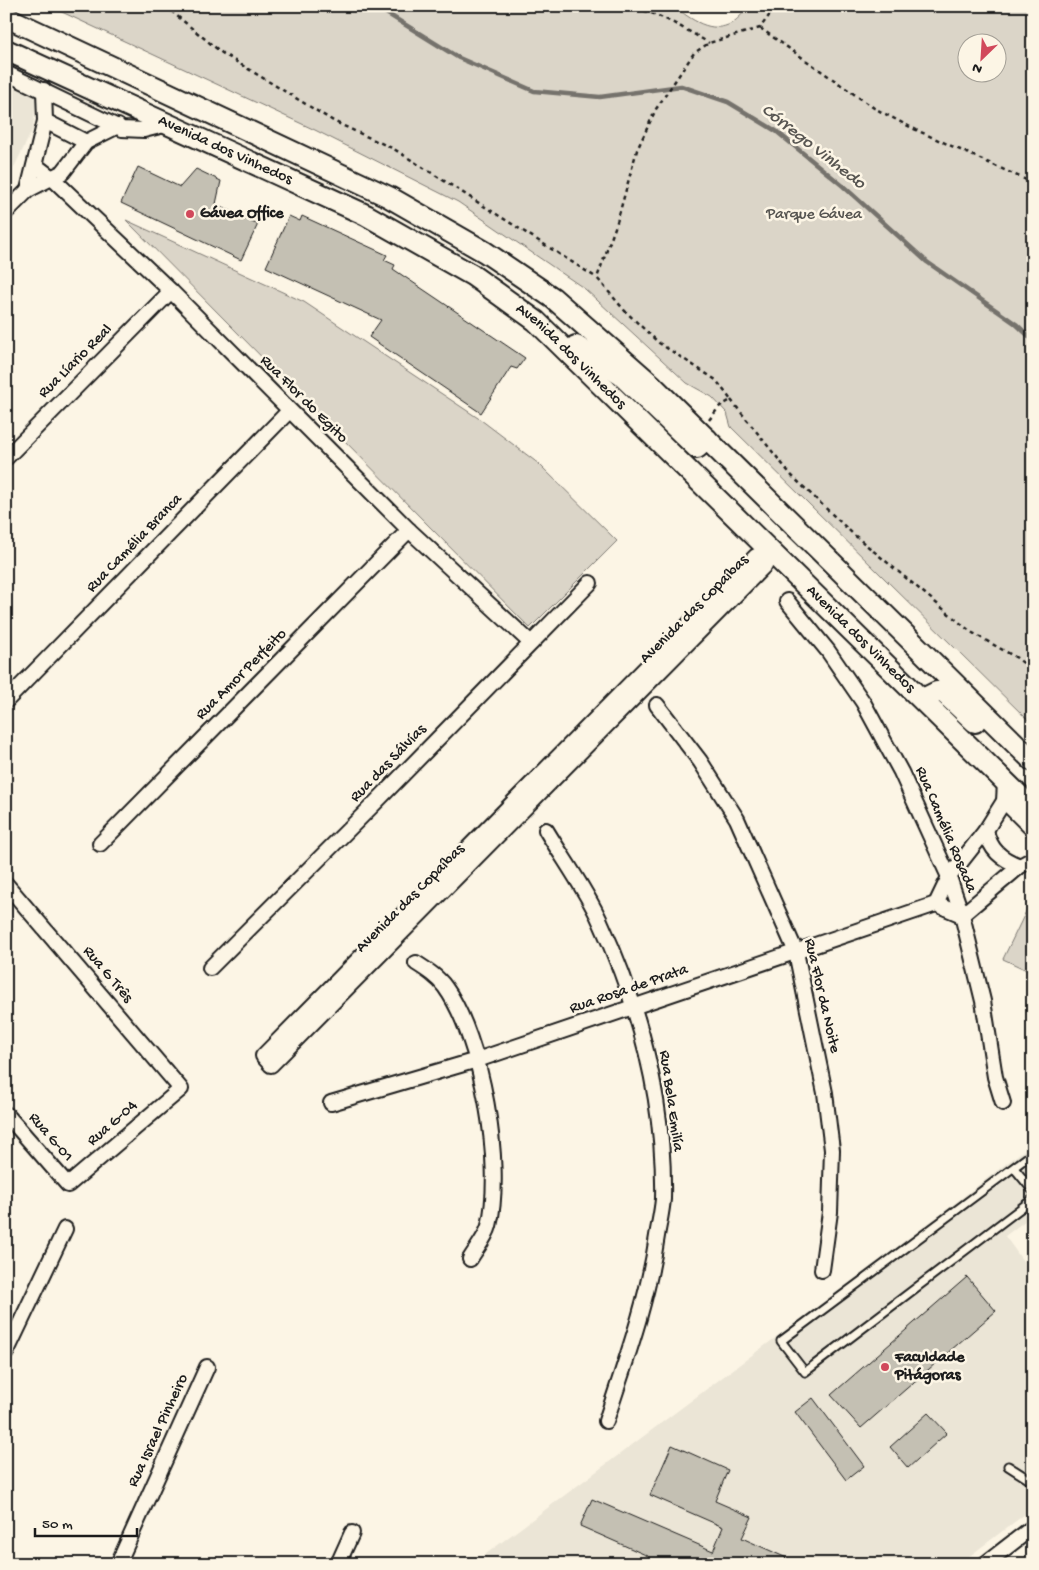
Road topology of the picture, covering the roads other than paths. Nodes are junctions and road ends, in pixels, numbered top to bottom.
1 (6, 17) edge
2 (6, 23) edge
3 (58, 41) junction
4 (6, 50) edge
5 (6, 73) edge
6 (44, 90) junction
7 (45, 121) junction
8 (168, 124) junction
9 (118, 126) junction
10 (86, 142) junction
11 (35, 165) junction
12 (52, 178) junction
13 (28, 190) junction
14 (6, 212) edge
15 (171, 291) junction
16 (536, 321) junction
17 (289, 411) junction
18 (703, 435) junction
19 (6, 458) edge
20 (409, 530) junction
21 (770, 551) junction
22 (590, 582) dead end
23 (787, 601) dead end
24 (531, 643) junction
25 (922, 699) junction
26 (6, 701) edge
27 (658, 705) dead end
28 (1033, 761) edge
29 (1033, 773) edge
30 (1005, 792) junction
31 (1033, 809) edge
32 (546, 830) dead end
33 (986, 830) junction
34 (1033, 830) edge
35 (100, 844) dead end
36 (1033, 860) edge
37 (1020, 866) junction
38 (949, 877) junction
39 (6, 884) edge
40 (936, 904) junction
41 (962, 915) junction
42 (796, 952) junction
43 (416, 963) dead end
44 (210, 968) dead end
45 (634, 1006) junction
46 (477, 1060) junction
47 (181, 1089) joint
48 (331, 1103) dead end
49 (1003, 1103) dead end
50 (6, 1114) edge
51 (1033, 1153) edge
52 (1014, 1168) junction
53 (68, 1185) joint
54 (1033, 1191) edge
55 (1033, 1199) edge
56 (65, 1228) dead end
57 (470, 1259) dead end
58 (822, 1270) dead end
59 (6, 1353) edge
60 (207, 1367) dead end
61 (606, 1421) dead end
62 (1008, 1466) dead end
63 (1033, 1482) edge
64 (1031, 1532) edge
65 (352, 1533) dead end
66 (118, 1564) edge
67 (338, 1564) edge
68 (985, 1564) edge

1 - 3 main road, Avenida dos Vinhedos
2 - 3 main road
3 - 18 main road, Avenida dos Vinhedos
4 - 8 main road, Avenida dos Vinhedos
5 - 6 street
6 - 7 street
6 - 9 street
7 - 10 street
7 - 11 street
8 - 9 street
8 - 16 main road, Avenida dos Vinhedos
9 - 10 street
10 - 12 street
11 - 12 street, Rua Flor do Egito
11 - 13 street
12 - 13 street
12 - 15 street, Rua Flor do Egito
13 - 14 street
15 - 17 street, Rua Flor do Egito
15 - 19 street, Rua Líario Real
16 - 18 main road
16 - 21 main road, Avenida dos Vinhedos
17 - 20 street, Rua Flor do Egito
17 - 26 street, Rua Camélia Branca
18 - 28 main road, Avenida dos Vinhedos
20 - 24 street, Rua Flor do Egito
20 - 35 street, Rua Amor Perfeito
21 - 21 street, Avenida das Copaíbas
21 - 25 main road, Avenida dos Vinhedos
22 - 24 street, Rua das Sálvías
23 - 38 street, Rua Camélia Rosada
24 - 44 street, Rua das Sálvías
25 - 29 main road
25 - 30 main road, Avenida dos Vinhedos
27 - 42 street, Rua Flor da Noite
30 - 31 main road, Avenida dos Vinhedos
30 - 33 street
30 - 34 street
32 - 45 street, Rua Bela Emilía
33 - 37 street
33 - 38 street
36 - 37 street
37 - 41 street
38 - 40 street
38 - 41 street, Rua Camélia Rosada
39 - 47 street, Rua G Três
40 - 41 street
40 - 42 street, Rua Rosa de Prata
41 - 49 street, Rua Camélia Rosada
42 - 45 street, Rua Rosa de Prata
42 - 58 street, Rua Flor da Noite
43 - 46 street
45 - 46 street, Rua Rosa de Prata
45 - 61 street, Rua Bela Emilía
46 - 48 street, Rua Rosa de Prata
46 - 57 street
47 - 53 street, Rua G-04
50 - 53 street, Rua G-01
51 - 52 lane
52 - 54 lane
52 - 55 lane
56 - 59 street
60 - 66 street, Rua Israel Pinheiro
62 - 63 lane
64 - 68 street
65 - 67 street

